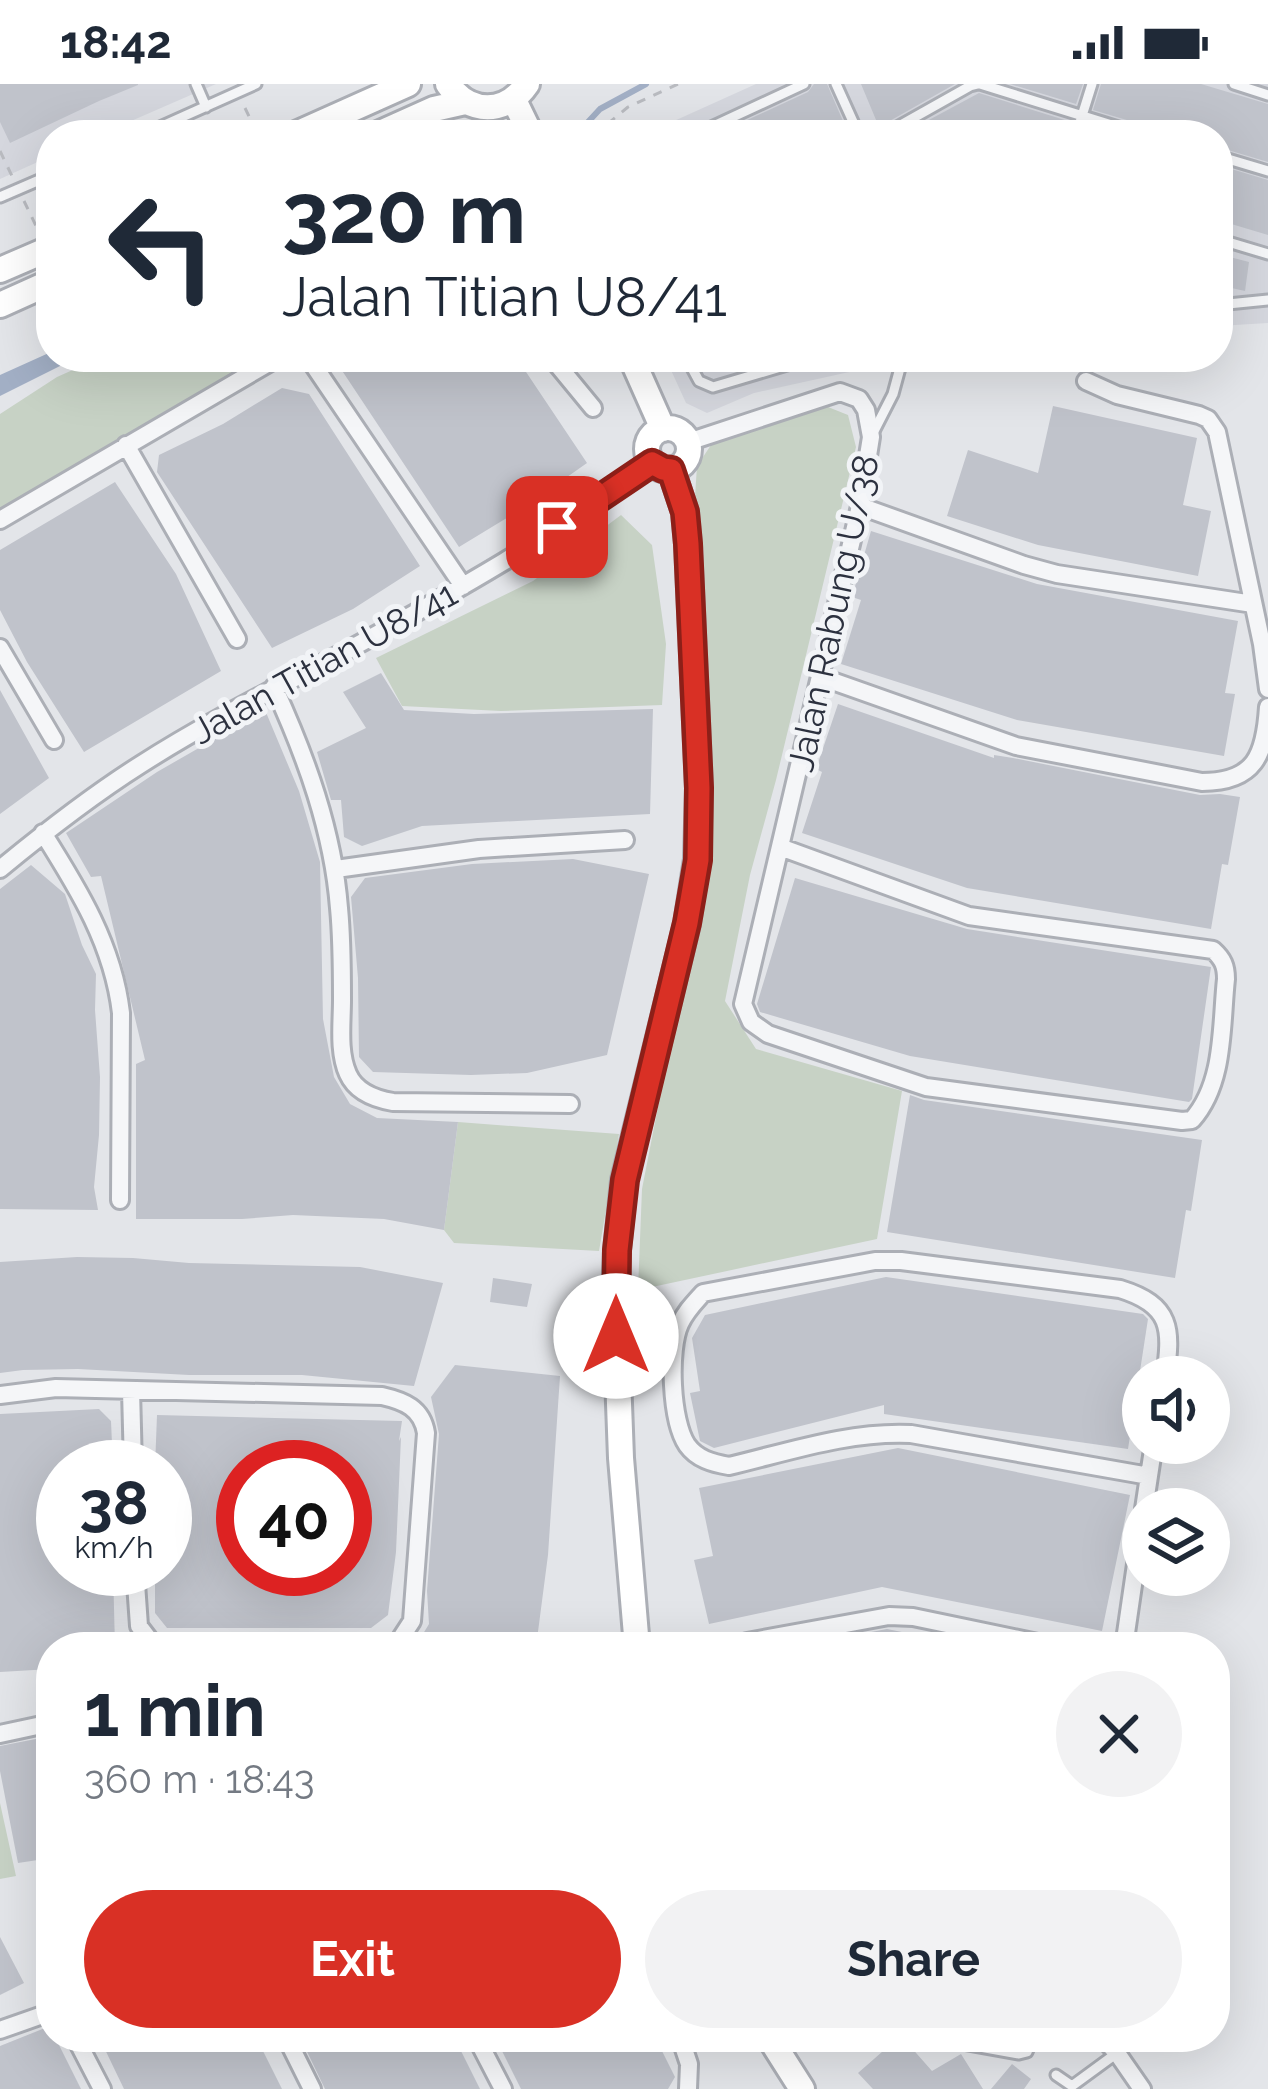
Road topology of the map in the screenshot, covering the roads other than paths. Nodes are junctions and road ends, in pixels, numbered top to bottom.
1 (196, 84) edge
2 (256, 84) edge
3 (408, 84) edge
4 (804, 84) edge
5 (836, 84) edge
6 (979, 84) edge
7 (1092, 84) edge
8 (1234, 84) edge
9 (521, 92) edge
10 (456, 93) edge
11 (1268, 95) edge
12 (206, 107) junction
13 (1082, 117) junction
14 (176, 120) edge
15 (328, 120) edge
16 (409, 120) edge
17 (726, 120) edge
18 (852, 120) edge
19 (910, 120) edge
20 (1081, 120) edge
21 (1092, 120) edge
22 (1233, 161) edge
23 (1268, 171) edge
24 (36, 182) edge
25 (0, 197) edge
26 (1233, 243) edge
27 (1268, 254) edge
28 (36, 255) edge
29 (0, 270) edge
30 (36, 289) edge
31 (1268, 300) edge
32 (1233, 304) edge
33 (0, 305) edge
34 (253, 372) edge
35 (318, 372) edge
36 (563, 372) edge
37 (637, 372) edge
38 (694, 372) edge
39 (762, 372) edge
40 (899, 372) edge
41 (1086, 381) dead end
42 (593, 408) dead end
43 (662, 429) junction
44 (871, 437) junction
45 (688, 442) junction
46 (126, 445) junction
47 (662, 466) junction
48 (860, 506) junction
49 (0, 520) edge
50 (463, 586) junction
51 (1253, 604) junction
52 (237, 639) dead end
53 (0, 648) edge
54 (820, 676) junction
55 (274, 687) junction
56 (1268, 688) edge
57 (1268, 706) edge
58 (54, 740) dead end
59 (43, 833) junction
60 (625, 840) dead end
61 (780, 848) junction
62 (0, 869) edge
63 (336, 869) junction
64 (571, 1104) dead end
65 (120, 1200) dead end
66 (1168, 1356) edge
67 (131, 1390) junction
68 (0, 1394) edge
69 (132, 1440) edge
70 (1151, 1464) edge
71 (1149, 1476) junction
72 (1147, 1488) edge
73 (137, 1596) edge
74 (1132, 1596) edge
75 (144, 1632) edge
76 (405, 1632) edge
77 (636, 1632) edge
78 (802, 1632) edge
79 (985, 1632) edge
80 (1126, 1632) edge
81 (36, 1726) edge
82 (0, 1734) edge
83 (36, 2017) edge
84 (0, 2030) edge
85 (83, 2052) edge
86 (294, 2052) edge
87 (484, 2052) edge
88 (685, 2052) edge
89 (779, 2052) edge
90 (1117, 2053) joint
91 (1056, 2075) dead end
92 (1074, 2087) edge
93 (102, 2089) edge
94 (312, 2089) edge
95 (503, 2089) edge
96 (688, 2089) edge
97 (802, 2089) edge
98 (1142, 2089) edge

1 - 12 lane
2 - 12 lane
3 - 15 street
4 - 17 lane
5 - 18 lane
6 - 13 lane
6 - 19 lane
7 - 13 lane
8 - 11 lane
9 - 10 street
10 - 16 street
12 - 14 lane
13 - 20 lane
13 - 21 lane
22 - 23 lane
24 - 25 lane
26 - 27 lane
28 - 29 street
30 - 33 street
31 - 32 lane
34 - 46 street
35 - 50 street
36 - 42 street
37 - 43 street
38 - 39 lane
40 - 44 lane
41 - 51 street
43 - 45 street
43 - 47 street
44 - 45 street, Jalan Rabung U/38
44 - 48 street, Jalan Rabung U/38
45 - 47 street
46 - 49 street
46 - 52 street
47 - 50 street, Jalan Titian U8/41
47 - 77 street
48 - 51 street
48 - 54 street, Jalan Rabung U/38
50 - 55 street, Jalan Titian U8/41
51 - 56 street
53 - 58 street
54 - 57 street
54 - 61 street, Jalan Rabung U/38
55 - 59 street, Jalan Titian U8/41
55 - 63 street
59 - 62 street, Jalan Titian U8/41
59 - 65 street
60 - 63 street
61 - 61 street, Jalan Rabung U/38
63 - 64 street
66 - 71 street
67 - 68 street
67 - 69 street
67 - 76 street
70 - 71 street
71 - 72 street
73 - 75 street
74 - 80 street
78 - 79 street
81 - 82 street
83 - 84 street
85 - 93 street
86 - 94 street
87 - 95 street
88 - 96 street
89 - 97 street
90 - 92 lane
90 - 98 street
91 - 92 lane

